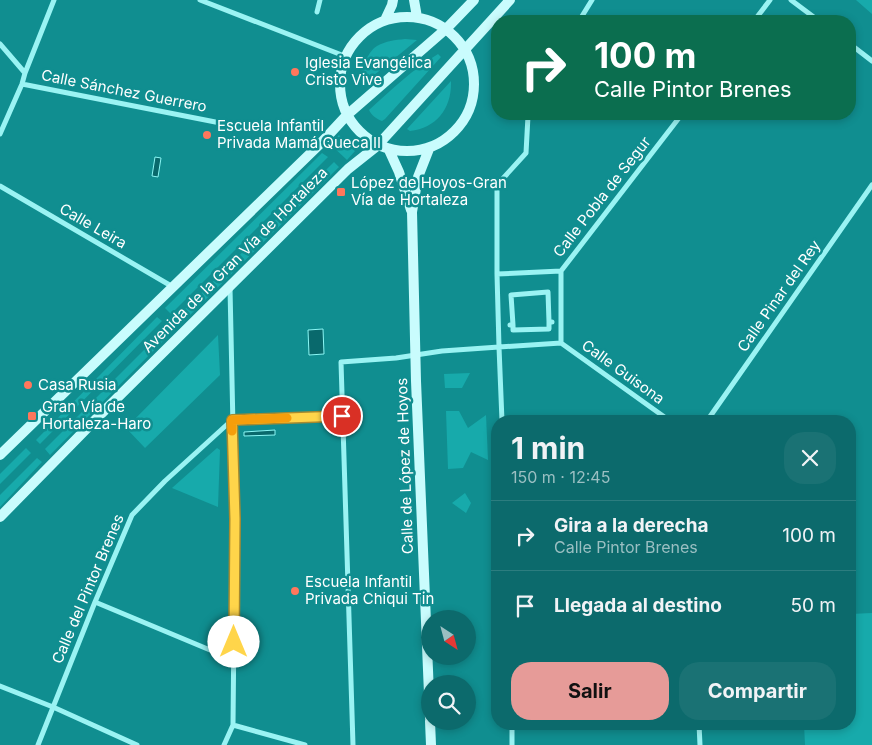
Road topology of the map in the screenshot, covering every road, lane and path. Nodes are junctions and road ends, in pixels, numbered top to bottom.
1 (54, 0) edge
2 (200, 0) edge
3 (320, 0) edge
4 (393, 0) edge
5 (414, 0) edge
6 (474, 0) edge
7 (510, 0) edge
8 (592, 0) edge
9 (770, 0) edge
10 (791, 0) edge
11 (317, 12) dead end
12 (496, 15) edge
13 (583, 15) edge
14 (759, 15) edge
15 (811, 15) edge
16 (417, 17) junction
17 (384, 20) junction
18 (491, 21) edge
19 (447, 28) junction
20 (0, 44) edge
21 (466, 48) junction
22 (856, 49) edge
23 (347, 57) junction
24 (872, 61) edge
25 (26, 74) junction
26 (22, 84) junction
27 (347, 115) junction
28 (528, 120) edge
29 (677, 120) edge
30 (250, 128) dead end
31 (0, 134) edge
32 (377, 146) junction
33 (429, 149) junction
34 (389, 150) junction
35 (872, 185) edge
36 (0, 186) edge
37 (412, 212) junction
38 (560, 271) junction
39 (497, 274) junction
40 (173, 287) junction
41 (230, 287) junction
42 (511, 324) joint
43 (561, 343) junction
44 (499, 347) junction
45 (416, 356) junction
46 (502, 415) edge
47 (662, 415) edge
48 (711, 415) edge
49 (342, 416) junction
50 (232, 420) junction
51 (1, 453) edge
52 (0, 517) edge
53 (95, 602) junction
54 (234, 660) junction
55 (428, 675) edge
56 (0, 686) edge
57 (53, 707) junction
58 (233, 726) junction
59 (430, 730) edge
60 (512, 730) edge
61 (699, 730) edge
62 (38, 745) edge
63 (137, 745) edge
64 (224, 745) edge
65 (305, 745) edge
66 (353, 745) edge
67 (431, 745) edge
68 (512, 745) edge
69 (700, 745) edge

1 - 25 street
2 - 23 street
3 - 11 street
4 - 17 main road
5 - 16 main road
6 - 19 main road, Avenida de la Gran Vía de Hortaleza
7 - 12 main road, Avenida de la Gran Vía de Hortaleza
8 - 13 street
9 - 14 street
10 - 15 street
16 - 17 main road
16 - 19 main road
17 - 23 main road
18 - 21 main road, Avenida de la Gran Vía de Hortaleza
19 - 21 main road
19 - 27 main road, Avenida de la Gran Vía de Hortaleza
20 - 25 street, Calle Sánchez Guerrero
21 - 32 main road, Avenida de la Gran Vía de Hortaleza
21 - 33 main road
22 - 24 street
23 - 27 main road
25 - 26 street
26 - 30 street, Calle Sánchez Guerrero
26 - 31 street
27 - 32 main road
27 - 40 main road, Avenida de la Gran Vía de Hortaleza
28 - 39 street
29 - 38 street, Calle Pobla de Segur
32 - 34 main road
32 - 41 main road, Avenida de la Gran Vía de Hortaleza
33 - 34 main road
33 - 37 main road, Calle de López de Hoyos
34 - 37 main road, Calle de López de Hoyos
35 - 48 street, Calle Pinar del Rey
36 - 40 street, Calle Leira
37 - 45 main road, Calle de López de Hoyos
38 - 39 street
38 - 43 street
39 - 44 street
40 - 51 main road, Avenida de la Gran Vía de Hortaleza
41 - 50 street
41 - 52 main road, Avenida de la Gran Vía de Hortaleza
42 - 42 street
43 - 44 street
43 - 47 street, Calle Guisona
44 - 45 street
44 - 46 street
45 - 49 street
45 - 55 main road, Calle de López de Hoyos
49 - 50 street
49 - 66 street
50 - 53 street, Calle del Pintor Brenes
50 - 54 street
53 - 54 street
53 - 57 street, Calle del Pintor Brenes
54 - 58 street
56 - 57 street
57 - 62 street, Calle del Pintor Brenes
57 - 63 street
58 - 64 street
58 - 65 street
59 - 67 main road, Calle de López de Hoyos
60 - 68 street
61 - 69 street

